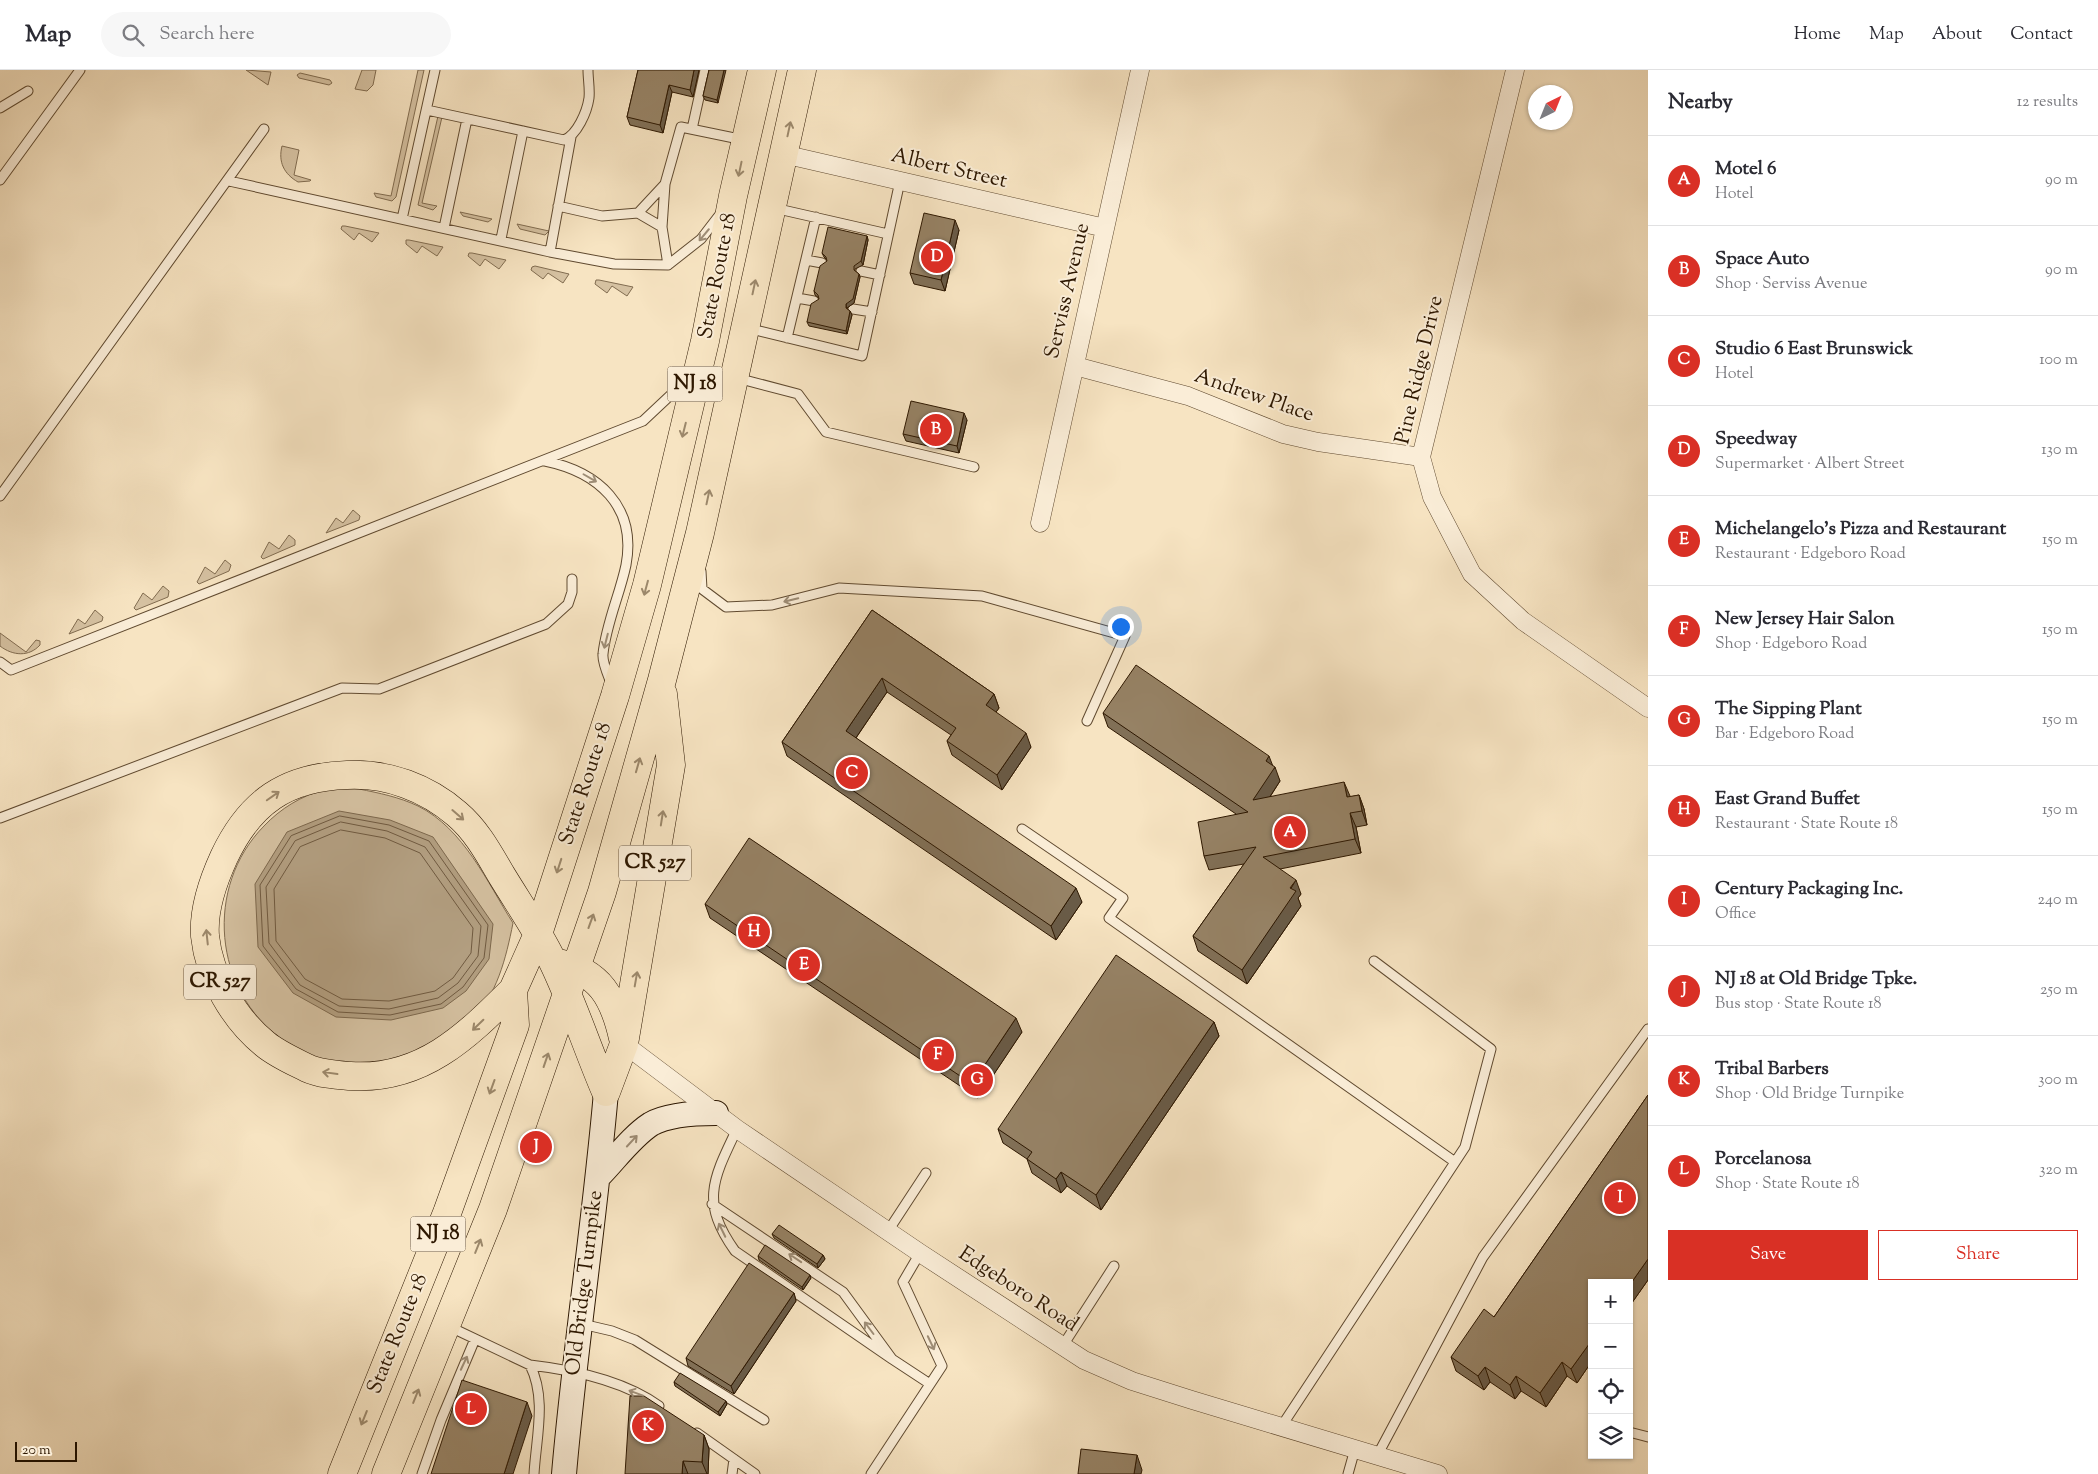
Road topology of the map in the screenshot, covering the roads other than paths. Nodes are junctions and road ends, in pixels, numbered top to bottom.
1 (80, 70) edge
2 (435, 70) edge
3 (588, 70) edge
4 (705, 70) edge
5 (762, 70) edge
6 (802, 70) edge
7 (1140, 70) edge
8 (1515, 70) edge
9 (28, 91) dead end
10 (0, 108) edge
11 (427, 110) junction
12 (467, 119) junction
13 (264, 129) dead end
14 (692, 129) junction
15 (523, 131) junction
16 (571, 137) junction
17 (746, 140) junction
18 (783, 154) junction
19 (0, 180) edge
20 (229, 181) junction
21 (900, 181) junction
22 (666, 184) junction
23 (734, 196) junction
24 (558, 206) junction
25 (772, 207) junction
26 (638, 213) junction
27 (816, 217) junction
28 (402, 219) junction
29 (662, 227) junction
30 (444, 228) junction
31 (1105, 228) junction
32 (888, 234) junction
33 (501, 240) junction
34 (550, 252) junction
35 (806, 260) junction
36 (822, 263) edge
37 (668, 265) junction
38 (861, 271) dead end
39 (880, 274) junction
40 (797, 298) junction
41 (814, 301) edge
42 (853, 309) dead end
43 (872, 312) junction
44 (745, 328) junction
45 (788, 338) junction
46 (706, 340) junction
47 (1075, 366) junction
48 (734, 377) junction
49 (1422, 457) junction
50 (545, 461) junction
51 (974, 467) dead end
52 (0, 496) edge
53 (1040, 523) dead end
54 (700, 533) junction
55 (572, 579) dead end
56 (0, 662) edge
57 (662, 680) junction
58 (615, 696) junction
59 (1648, 708) edge
60 (1087, 720) dead end
61 (0, 818) edge
62 (1022, 828) dead end
63 (538, 934) junction
64 (1374, 961) dead end
65 (564, 964) junction
66 (519, 979) junction
67 (569, 997) junction
68 (1648, 1030) edge
69 (624, 1044) junction
70 (606, 1092) junction
71 (716, 1113) junction
72 (737, 1129) junction
73 (1455, 1162) junction
74 (926, 1172) dead end
75 (599, 1176) junction
76 (712, 1204) junction
77 (888, 1231) junction
78 (920, 1252) junction
79 (1114, 1266) dead end
80 (581, 1324) junction
81 (446, 1325) junction
82 (475, 1339) junction
83 (1062, 1346) junction
84 (892, 1359) junction
85 (530, 1365) junction
86 (574, 1370) junction
87 (930, 1384) junction
88 (667, 1412) edge
89 (764, 1420) dead end
90 (689, 1427) edge
91 (1281, 1427) junction
92 (1633, 1433) edge
93 (1648, 1437) edge
94 (1355, 1449) junction
95 (1377, 1456) junction
96 (734, 1459) junction
97 (342, 1474) edge
98 (386, 1474) edge
99 (422, 1474) edge
100 (534, 1474) edge
101 (564, 1474) edge
102 (732, 1474) edge
103 (755, 1474) edge
104 (871, 1474) edge
105 (1348, 1474) edge
106 (1438, 1474) edge

1 - 19 lane
2 - 11 lane
3 - 16 lane
4 - 14 lane
5 - 17 highway, State Route 18 / NJ 18
18 -> 6 highway, State Route 18 / NJ 18
7 - 31 street, Serviss Avenue
8 - 49 street, Pine Ridge Drive
9 - 10 lane
11 - 12 lane
11 - 28 lane
12 - 15 lane
12 - 30 lane
13 - 20 lane
14 - 17 lane
14 - 22 lane
15 - 16 lane
15 - 33 lane
16 - 24 lane
17 -> 23 highway, State Route 18 / NJ 18
18 - 21 street, Albert Street
18 - 25 highway, State Route 18 / NJ 18
20 - 28 lane
20 - 52 lane
21 - 31 street, Albert Street
21 - 32 lane
22 - 26 lane
22 - 29 lane
23 -> 37 lane
23 - 46 highway, State Route 18 / NJ 18
24 - 26 lane
24 - 34 lane
25 - 27 lane
44 -> 25 highway, State Route 18 / NJ 18
26 - 29 lane
27 - 32 lane
27 - 35 lane
28 - 30 lane
29 - 37 lane
30 - 33 lane
31 - 47 street, Serviss Avenue
32 - 39 lane
33 - 34 lane
34 - 37 lane
35 - 36 lane
35 - 40 lane
38 - 39 lane
39 - 43 lane
40 - 41 lane
40 - 45 lane
42 - 43 lane
43 - 45 lane
44 - 45 lane
44 - 48 highway, State Route 18 / NJ 18
46 - 50 lane
46 -> 58 highway, State Route 18 / NJ 18
47 - 49 street, Andrew Place
47 - 53 street, Serviss Avenue
48 - 51 lane
54 -> 48 highway, State Route 18 / NJ 18
49 - 59 street, Pine Ridge Drive
50 - 56 lane
50 -> 58 lane
54 - 57 highway, State Route 18 / NJ 18
60 -> 54 lane
55 - 61 lane
65 -> 57 highway, State Route 18 / NJ 18
69 -> 57 highway, CR 527
58 -> 63 highway, State Route 18 / NJ 18
62 - 73 lane
63 - 65 highway, CR 527
63 - 66 highway, State Route 18 / NJ 18
66 -> 63 highway, CR 527
64 - 73 lane
65 - 66 highway
65 - 67 highway, State Route 18 / NJ 18
65 - 69 highway
66 -> 97 highway, State Route 18 / NJ 18
67 - 69 highway
67 - 70 highway, CR 527
81 -> 67 highway, State Route 18 / NJ 18
68 - 95 lane
69 - 70 highway, CR 527
69 - 71 street, Edgeboro Road
70 - 75 street, Old Bridge Turnpike / CR 527
71 - 72 street, Edgeboro Road
75 -> 71 street
72 - 76 lane
72 - 77 street, Edgeboro Road
73 - 91 lane
74 - 77 lane
75 - 80 street, Old Bridge Turnpike / CR 527
84 -> 76 lane
84 -> 76 lane
77 - 78 street, Edgeboro Road
78 - 83 street, Edgeboro Road
78 -> 87 lane
79 - 83 lane
80 - 86 street, Old Bridge Turnpike / CR 527
80 - 89 lane
81 - 82 lane
98 -> 81 highway, State Route 18 / NJ 18
82 - 85 lane
99 -> 82 lane
83 - 91 street, Edgeboro Road
84 - 87 lane
85 - 86 lane
85 - 100 lane
88 -> 86 lane
86 - 101 street, Old Bridge Turnpike / CR 527
87 - 104 lane
90 - 96 lane
91 - 94 street, Edgeboro Road
92 - 93 lane
94 - 95 street, Edgeboro Road
94 - 105 lane
95 - 106 street, Edgeboro Road
96 - 102 lane
96 - 103 lane

